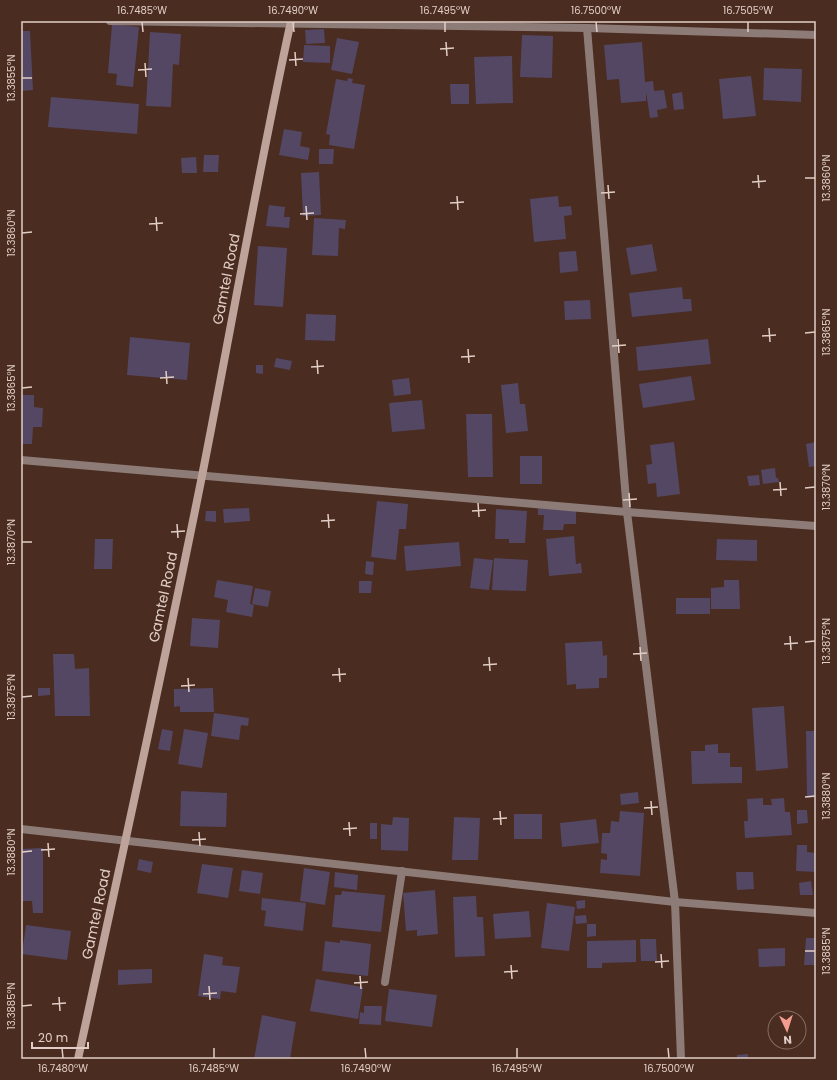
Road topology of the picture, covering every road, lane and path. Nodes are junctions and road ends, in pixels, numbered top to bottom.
1 (110, 21) edge
2 (290, 22) edge
3 (587, 28) junction
4 (816, 36) edge
5 (21, 460) edge
6 (202, 475) junction
7 (627, 512) junction
8 (816, 526) edge
9 (21, 829) edge
10 (125, 841) junction
11 (402, 871) junction
12 (675, 902) junction
13 (816, 913) edge
14 (385, 982) dead end
15 (78, 1059) edge
16 (681, 1059) edge

1 - 2 street
2 - 3 street
2 - 6 street, Gamtel Road
3 - 4 street
3 - 7 street
5 - 6 street
6 - 7 street
6 - 10 street, Gamtel Road
7 - 8 street
7 - 12 street
9 - 10 street
10 - 11 street
10 - 15 street, Gamtel Road
11 - 12 street
11 - 14 street
12 - 13 street
12 - 16 street

